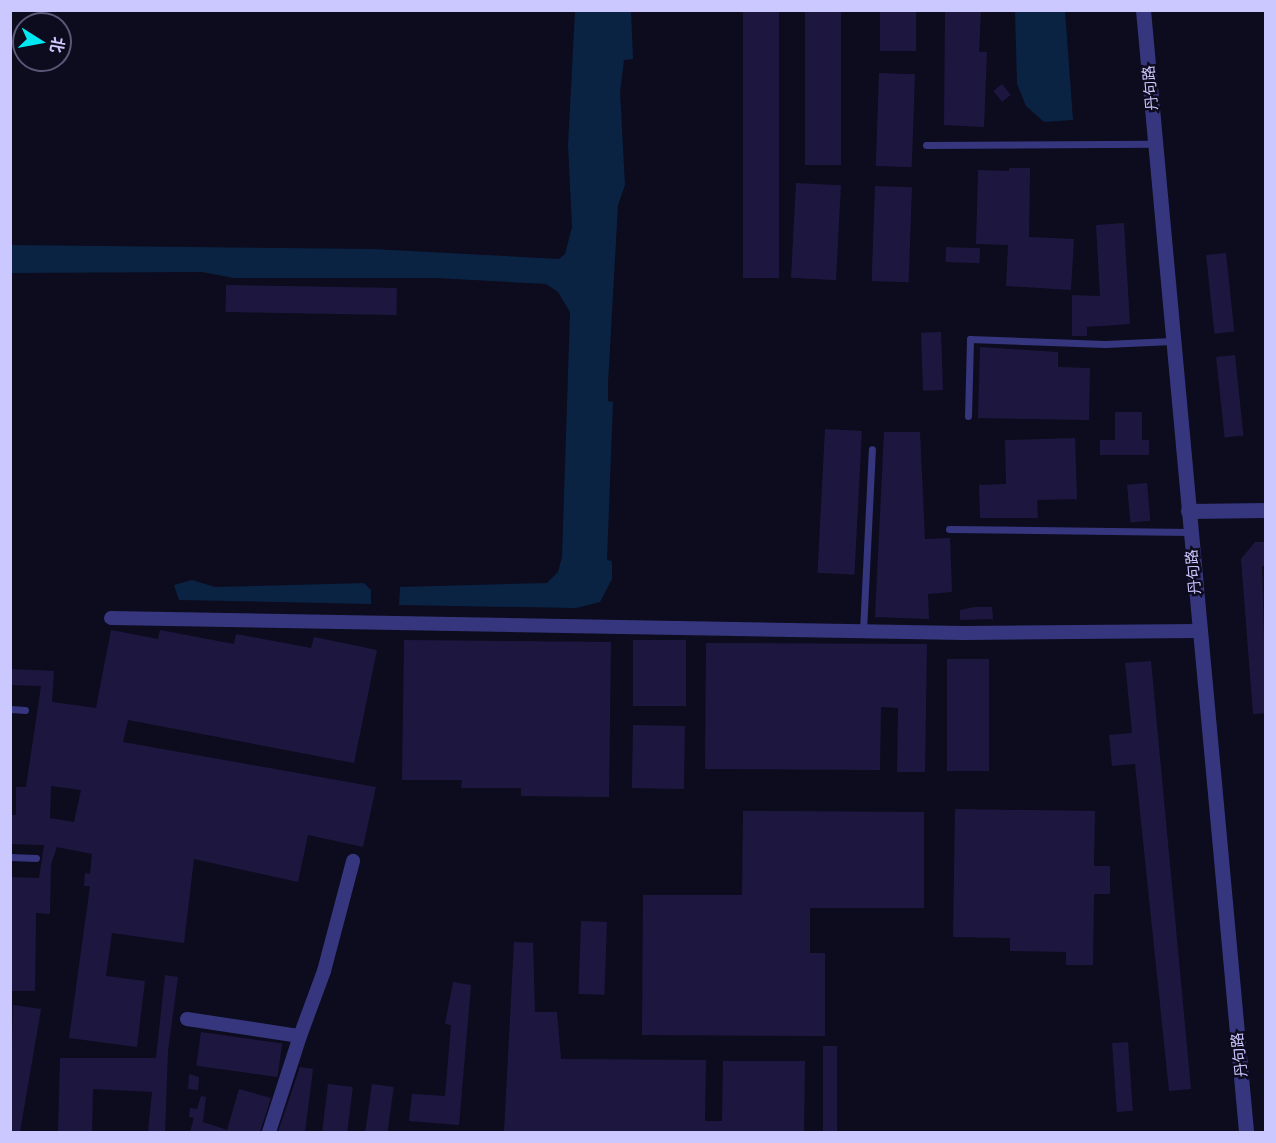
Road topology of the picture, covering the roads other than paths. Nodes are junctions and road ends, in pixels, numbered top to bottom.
1 (1143, 10) edge
2 (1155, 144) junction
3 (926, 145) dead end
4 (1172, 341) junction
5 (969, 416) dead end
6 (872, 449) dead end
7 (1266, 510) edge
8 (1188, 511) junction
9 (949, 528) dead end
10 (1189, 532) junction
11 (111, 618) dead end
12 (863, 631) junction
13 (1197, 631) junction
14 (10, 709) edge
15 (25, 710) dead end
16 (10, 856) edge
17 (36, 858) dead end
18 (353, 861) dead end
19 (187, 1019) dead end
20 (300, 1036) junction
21 (269, 1132) edge
22 (1246, 1132) edge

1 - 2 street, 丹句路
2 - 3 lane
2 - 4 street, 丹句路
4 - 5 lane
4 - 8 street, 丹句路
6 - 12 lane
7 - 8 street
8 - 10 street, 丹句路
9 - 10 lane
10 - 13 street, 丹句路
11 - 12 street
12 - 13 street
13 - 22 street, 丹句路
14 - 15 lane
16 - 17 lane
18 - 20 street
19 - 20 street
20 - 21 street

